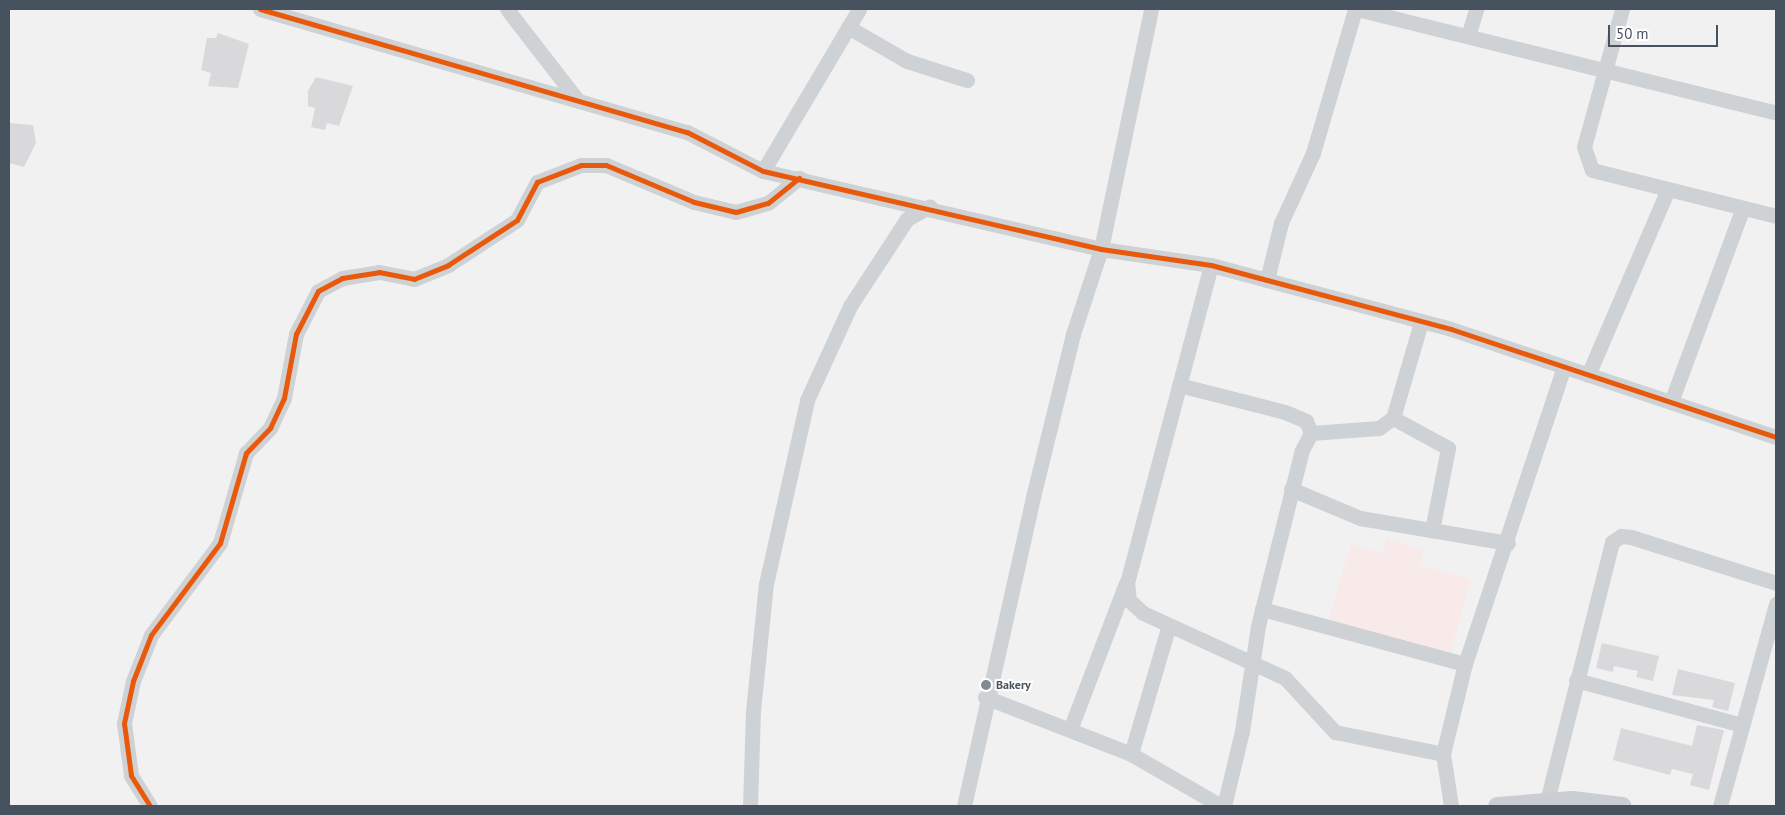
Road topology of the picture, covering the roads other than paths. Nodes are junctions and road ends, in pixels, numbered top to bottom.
1 (260, 9) edge
2 (506, 9) edge
3 (859, 9) edge
4 (1151, 9) edge
5 (1356, 9) edge
6 (1476, 9) edge
7 (1622, 9) edge
8 (848, 27) junction
9 (1468, 36) junction
10 (1605, 71) junction
11 (967, 80) dead end
12 (578, 101) junction
13 (1776, 113) edge
14 (763, 171) junction
15 (799, 178) junction
16 (1668, 189) junction
17 (930, 206) junction
18 (1742, 210) junction
19 (1776, 216) edge
20 (1101, 250) junction
21 (1211, 265) junction
22 (1267, 280) junction
23 (1421, 322) junction
24 (1564, 367) junction
25 (1588, 374) junction
26 (1179, 385) junction
27 (1671, 402) junction
28 (1393, 418) junction
29 (1311, 433) junction
30 (1776, 437) edge
31 (1291, 489) junction
32 (1432, 530) junction
33 (1508, 543) junction
34 (1127, 582) junction
35 (1776, 583) edge
36 (1776, 604) edge
37 (1262, 609) junction
38 (1169, 625) junction
39 (1253, 664) junction
40 (1465, 664) junction
41 (1576, 680) junction
42 (986, 697) junction
43 (1742, 725) junction
44 (1071, 727) junction
45 (1131, 754) junction
46 (1443, 754) junction
47 (1547, 801) junction
48 (150, 806) edge
49 (750, 806) edge
50 (964, 806) edge
51 (1222, 806) edge
52 (1451, 806) edge
53 (1497, 806) edge
54 (1622, 806) edge
55 (1720, 806) edge

1 - 12 street
2 - 12 street
3 - 8 street
4 - 20 street
5 - 9 street
5 - 22 street
6 - 9 street
7 - 10 street
8 - 11 street
8 - 14 street
9 - 10 street
10 - 13 street
10 - 16 street
12 - 14 street
14 - 15 street
15 - 17 street
15 - 48 street
16 - 18 street
16 - 25 street
17 - 20 street
17 - 49 street
18 - 19 street
18 - 27 street
20 - 21 street
20 - 42 street
21 - 22 street
21 - 26 street
22 - 23 street
23 - 24 street
23 - 28 street
24 - 25 street
24 - 33 street
25 - 27 street
26 - 29 street
26 - 34 street
27 - 30 street
28 - 29 street
28 - 32 street
29 - 31 street
31 - 32 street
31 - 37 street
32 - 33 street
33 - 40 street
34 - 38 street
34 - 44 street
35 - 41 street
36 - 43 street
37 - 39 street
37 - 40 street
38 - 39 street
38 - 45 street
39 - 46 street
39 - 51 street
40 - 46 street
41 - 43 street
41 - 47 street
42 - 44 street
42 - 50 street
43 - 55 street
44 - 45 street
45 - 51 street
46 - 52 street
47 - 53 main road
47 - 54 main road

